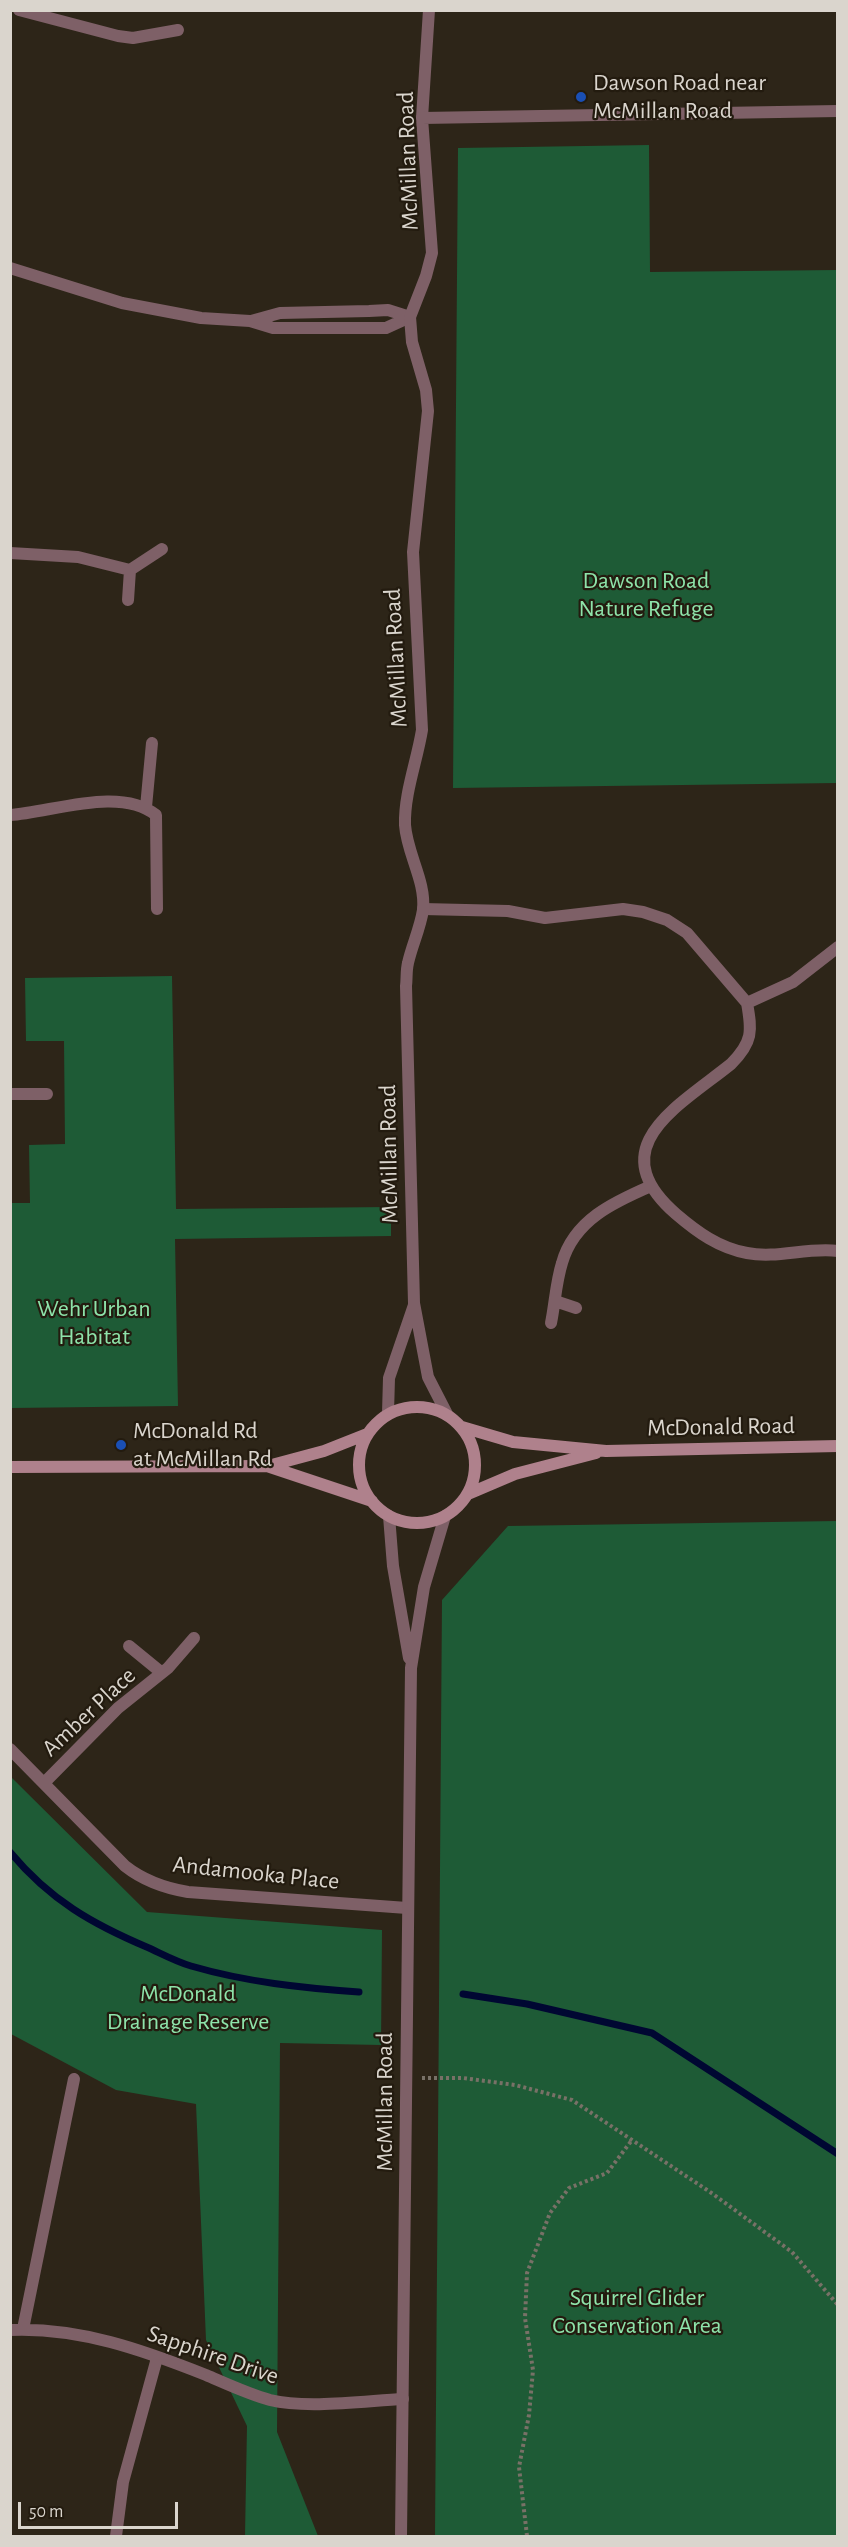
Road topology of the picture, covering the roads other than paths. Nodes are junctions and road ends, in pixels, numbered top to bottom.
1 (19, 10) edge
2 (429, 10) edge
3 (178, 30) dead end
4 (837, 111) edge
5 (422, 118) junction
6 (10, 268) edge
7 (410, 317) junction
8 (162, 549) dead end
9 (10, 554) edge
10 (130, 570) junction
11 (128, 600) dead end
12 (152, 743) dead end
13 (146, 807) junction
14 (10, 815) edge
15 (157, 909) dead end
16 (423, 909) junction
17 (837, 947) edge
18 (747, 1003) junction
19 (10, 1094) edge
20 (47, 1094) dead end
21 (651, 1186) junction
22 (837, 1251) edge
23 (555, 1301) junction
24 (414, 1304) junction
25 (576, 1308) dead end
26 (551, 1323) dead end
27 (388, 1413) junction
28 (447, 1414) junction
29 (462, 1427) junction
30 (367, 1434) junction
31 (837, 1446) edge
32 (606, 1451) junction
33 (267, 1466) junction
34 (10, 1467) edge
35 (468, 1494) junction
36 (372, 1501) junction
37 (389, 1516) junction
38 (445, 1516) junction
39 (194, 1638) dead end
40 (129, 1646) dead end
41 (411, 1668) junction
42 (162, 1673) junction
43 (10, 1749) edge
44 (45, 1782) junction
45 (407, 1908) junction
46 (74, 2079) dead end
47 (17, 2329) edge
48 (157, 2358) junction
49 (403, 2399) junction
50 (116, 2536) edge
51 (401, 2536) edge

1 - 3 street
2 - 5 street, McMillan Road
4 - 5 street
5 - 7 street, McMillan Road
6 - 7 street
7 - 16 street, McMillan Road
8 - 10 street
9 - 10 street
10 - 11 street
12 - 13 street
13 - 14 street
13 - 15 street
16 - 18 street
16 - 24 street, McMillan Road
17 - 18 street
18 - 21 street
19 - 20 street
21 - 22 street
21 - 23 street
23 - 25 street
23 - 26 street
24 - 27 street, McMillan Road
24 - 28 street, McMillan Road
27 - 28 main road
27 - 30 main road
28 - 29 main road
29 - 32 main road, McDonald Road
29 - 35 main road
30 - 33 main road
30 - 36 main road
31 - 32 main road, McDonald Road
32 - 35 main road, McDonald Road
33 - 34 main road
33 - 36 main road
35 - 38 main road
36 - 37 main road
37 - 38 main road
37 - 41 street, McMillan Road
38 - 41 street, McMillan Road
39 - 42 street, Amber Place
40 - 42 street, Amber Place
41 - 45 street, McMillan Road
42 - 44 street, Amber Place
43 - 44 street, Andamooka Place
44 - 45 street, Andamooka Place
45 - 49 street, McMillan Road
46 - 47 street
47 - 48 street, Sapphire Drive
48 - 49 street, Sapphire Drive
48 - 50 street
49 - 51 street, McMillan Road

